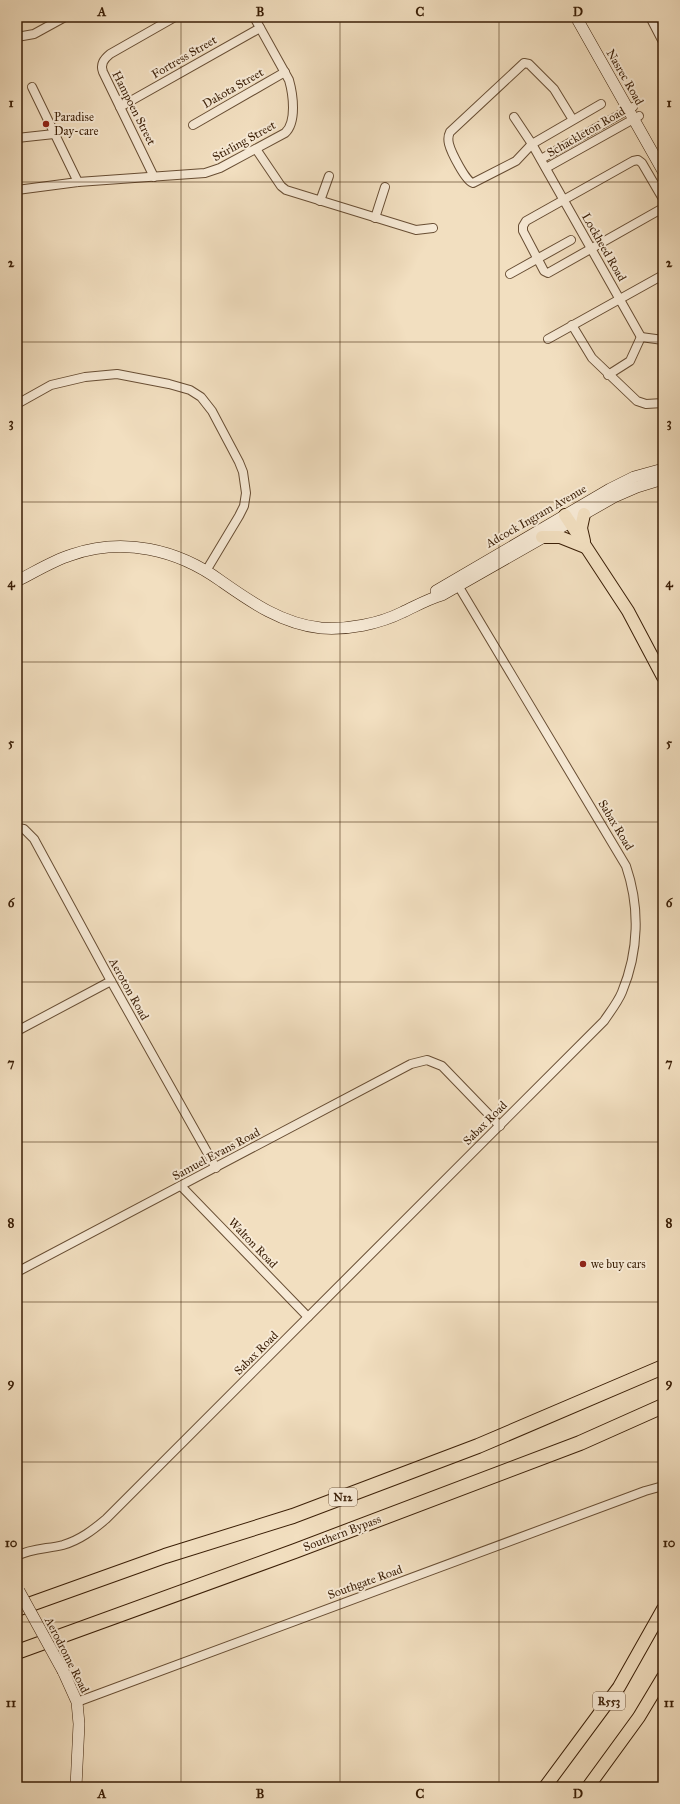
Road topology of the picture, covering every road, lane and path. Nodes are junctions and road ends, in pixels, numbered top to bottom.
1 (65, 17) edge
2 (175, 17) edge
3 (254, 17) edge
4 (576, 17) edge
5 (582, 17) edge
6 (650, 17) edge
7 (260, 28) junction
8 (17, 37) edge
9 (663, 42) edge
10 (285, 72) junction
11 (32, 87) dead end
12 (602, 104) dead end
13 (120, 107) junction
14 (634, 113) junction
15 (514, 117) dead end
16 (573, 120) junction
17 (193, 125) dead end
18 (54, 134) junction
19 (585, 134) junction
20 (17, 138) edge
21 (590, 143) junction
22 (532, 144) junction
23 (256, 149) junction
24 (541, 159) junction
25 (663, 159) edge
26 (546, 168) junction
27 (663, 171) edge
28 (329, 176) dead end
29 (154, 177) junction
30 (78, 182) junction
31 (385, 187) dead end
32 (17, 190) edge
33 (663, 199) edge
34 (564, 200) junction
35 (320, 201) junction
36 (663, 208) edge
37 (375, 218) junction
38 (434, 228) dead end
39 (571, 240) dead end
40 (591, 250) junction
41 (537, 258) junction
42 (510, 274) dead end
43 (663, 275) edge
44 (619, 298) junction
45 (572, 325) junction
46 (641, 337) junction
47 (548, 339) dead end
48 (663, 340) edge
49 (608, 375) junction
50 (663, 403) edge
51 (17, 404) edge
52 (663, 469) edge
53 (663, 479) edge
54 (584, 514) junction
55 (567, 519) junction
56 (542, 537) junction
57 (586, 548) junction
58 (206, 571) junction
59 (17, 581) edge
60 (457, 583) junction
61 (663, 677) edge
62 (17, 828) edge
63 (111, 981) junction
64 (17, 1031) edge
65 (500, 1126) junction
66 (216, 1168) junction
67 (181, 1186) junction
68 (17, 1272) edge
69 (308, 1317) junction
70 (663, 1368) edge
71 (663, 1406) edge
72 (663, 1417) edge
73 (580, 1443) junction
74 (663, 1486) edge
75 (17, 1556) edge
76 (18, 1589) edge
77 (17, 1609) edge
78 (663, 1609) edge
79 (17, 1652) edge
80 (663, 1677) edge
81 (76, 1702) junction
82 (76, 1787) edge
83 (546, 1787) edge
84 (588, 1787) edge

1 - 8 street
2 - 13 street, Hampoen Street
3 - 7 street, Stirling Street
4 - 14 street, Nasrec Road
5 - 14 street, Nasrec Road
6 - 9 street
7 - 10 street, Stirling Street
7 - 13 street, Fortress Street
10 - 17 street, Dakota Street
10 - 23 street, Stirling Street
11 - 18 street
12 - 16 street
13 - 29 street, Hampoen Street
14 - 19 street, Schackleton Road
14 - 21 street, Schackleton Road
14 - 25 street, Nasrec Road
14 - 27 street, Nasrec Road
15 - 22 street, Lockheed Road
16 - 22 street
16 - 22 street
18 - 20 street
18 - 30 street
19 - 21 street
19 - 24 street, Schackleton Road
21 - 26 street, Schackleton Road
22 - 24 street, Lockheed Road
23 - 29 street, Stirling Street
23 - 35 street
24 - 26 street, Lockheed Road
26 - 34 street, Lockheed Road
28 - 35 street
29 - 30 street, Stirling Street
30 - 32 street, Stirling Street
31 - 37 street
33 - 34 street
34 - 40 street, Lockheed Road
34 - 41 street
35 - 37 street
36 - 40 street
37 - 38 street
39 - 41 street
40 - 41 street
40 - 44 street, Lockheed Road
41 - 42 street
43 - 44 street
44 - 45 street
44 - 46 street, Lockheed Road
45 - 47 street
45 - 49 street
46 - 48 street
46 - 49 street
49 - 50 street
51 - 58 street
52 - 55 street, Adcock Ingram Avenue
53 - 54 street, Adcock Ingram Avenue
54 - 55 street, Adcock Ingram Avenue
54 - 57 main road
55 - 56 street, Adcock Ingram Avenue
55 - 57 main road
55 - 60 street, Adcock Ingram Avenue
56 - 57 main road
56 - 60 street, Adcock Ingram Avenue
57 - 61 main road
58 - 59 street, Adcock Ingram Avenue
58 - 60 street, Adcock Ingram Avenue
60 - 65 street, Sabax Road
62 - 63 street, Aeroton Road
63 - 64 street
63 - 66 street, Aeroton Road
65 - 66 street, Samuel Evans Road
65 - 69 street, Sabax Road
66 - 67 street, Samuel Evans Road
67 - 68 street, Samuel Evans Road
67 - 69 street, Walton Road
69 - 75 street, Sabax Road
70 - 77 highway, N12
71 - 73 highway, Southern Bypass
72 - 73 highway
73 - 79 highway, Southern Bypass
74 - 81 street, Southgate Road
76 - 81 street, Aerodrome Road, bridge
78 - 83 main road, R553
80 - 84 main road, R553
81 - 82 street, Aerodrome Road

